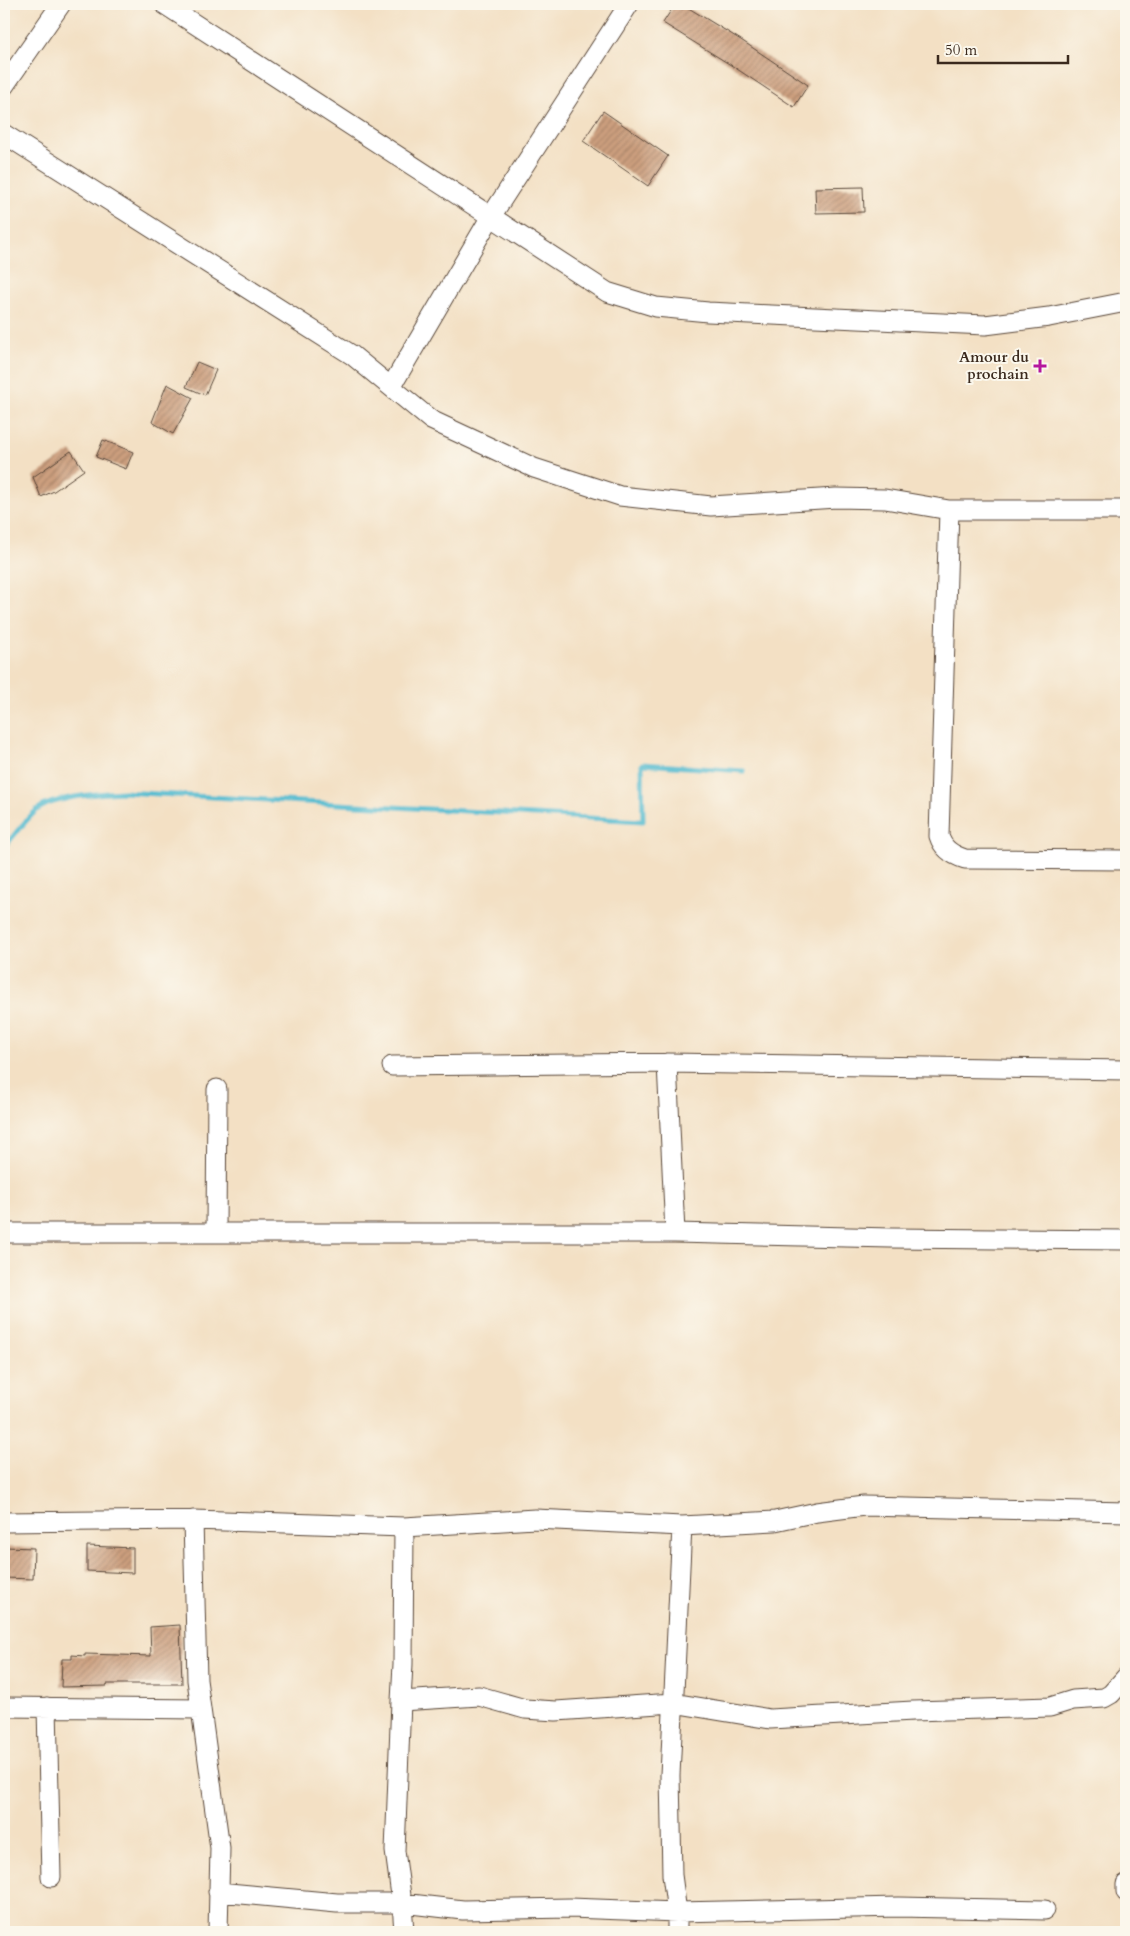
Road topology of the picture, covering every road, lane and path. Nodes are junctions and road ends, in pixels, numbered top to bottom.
1 (61, 4) edge
2 (164, 4) edge
3 (623, 6) edge
4 (4, 86) edge
5 (4, 134) edge
6 (490, 218) junction
7 (1126, 302) edge
8 (391, 387) junction
9 (949, 510) junction
10 (1126, 510) edge
11 (1126, 860) edge
12 (668, 1063) junction
13 (392, 1066) dead end
14 (1126, 1070) edge
15 (217, 1089) dead end
16 (216, 1232) junction
17 (675, 1232) junction
18 (4, 1233) edge
19 (1126, 1240) edge
20 (1126, 1512) edge
21 (193, 1520) junction
22 (4, 1522) edge
23 (404, 1526) junction
24 (682, 1526) junction
25 (1126, 1677) edge
26 (400, 1701) junction
27 (673, 1703) junction
28 (4, 1707) edge
29 (47, 1707) junction
30 (201, 1709) junction
31 (51, 1877) dead end
32 (1126, 1884) edge
33 (218, 1892) junction
34 (1126, 1892) edge
35 (402, 1903) junction
36 (1046, 1910) dead end
37 (677, 1912) junction
38 (218, 1932) edge
39 (404, 1932) edge
40 (677, 1932) edge

1 - 4 street
2 - 6 street
3 - 6 street
5 - 8 street
6 - 7 street
6 - 8 street
8 - 9 street
9 - 10 street
9 - 11 street
12 - 13 street
12 - 14 street
12 - 17 street
15 - 16 street
16 - 17 street
16 - 18 street
17 - 19 street
20 - 24 street
21 - 22 street
21 - 23 street
21 - 30 street
23 - 24 street
23 - 26 street
24 - 27 street
25 - 27 street
26 - 27 street
26 - 35 street
27 - 37 street
28 - 29 street
29 - 30 street
29 - 31 street
30 - 33 street
32 - 34 street
33 - 35 street
33 - 38 street
35 - 37 street
35 - 39 street
36 - 37 street
37 - 40 street

